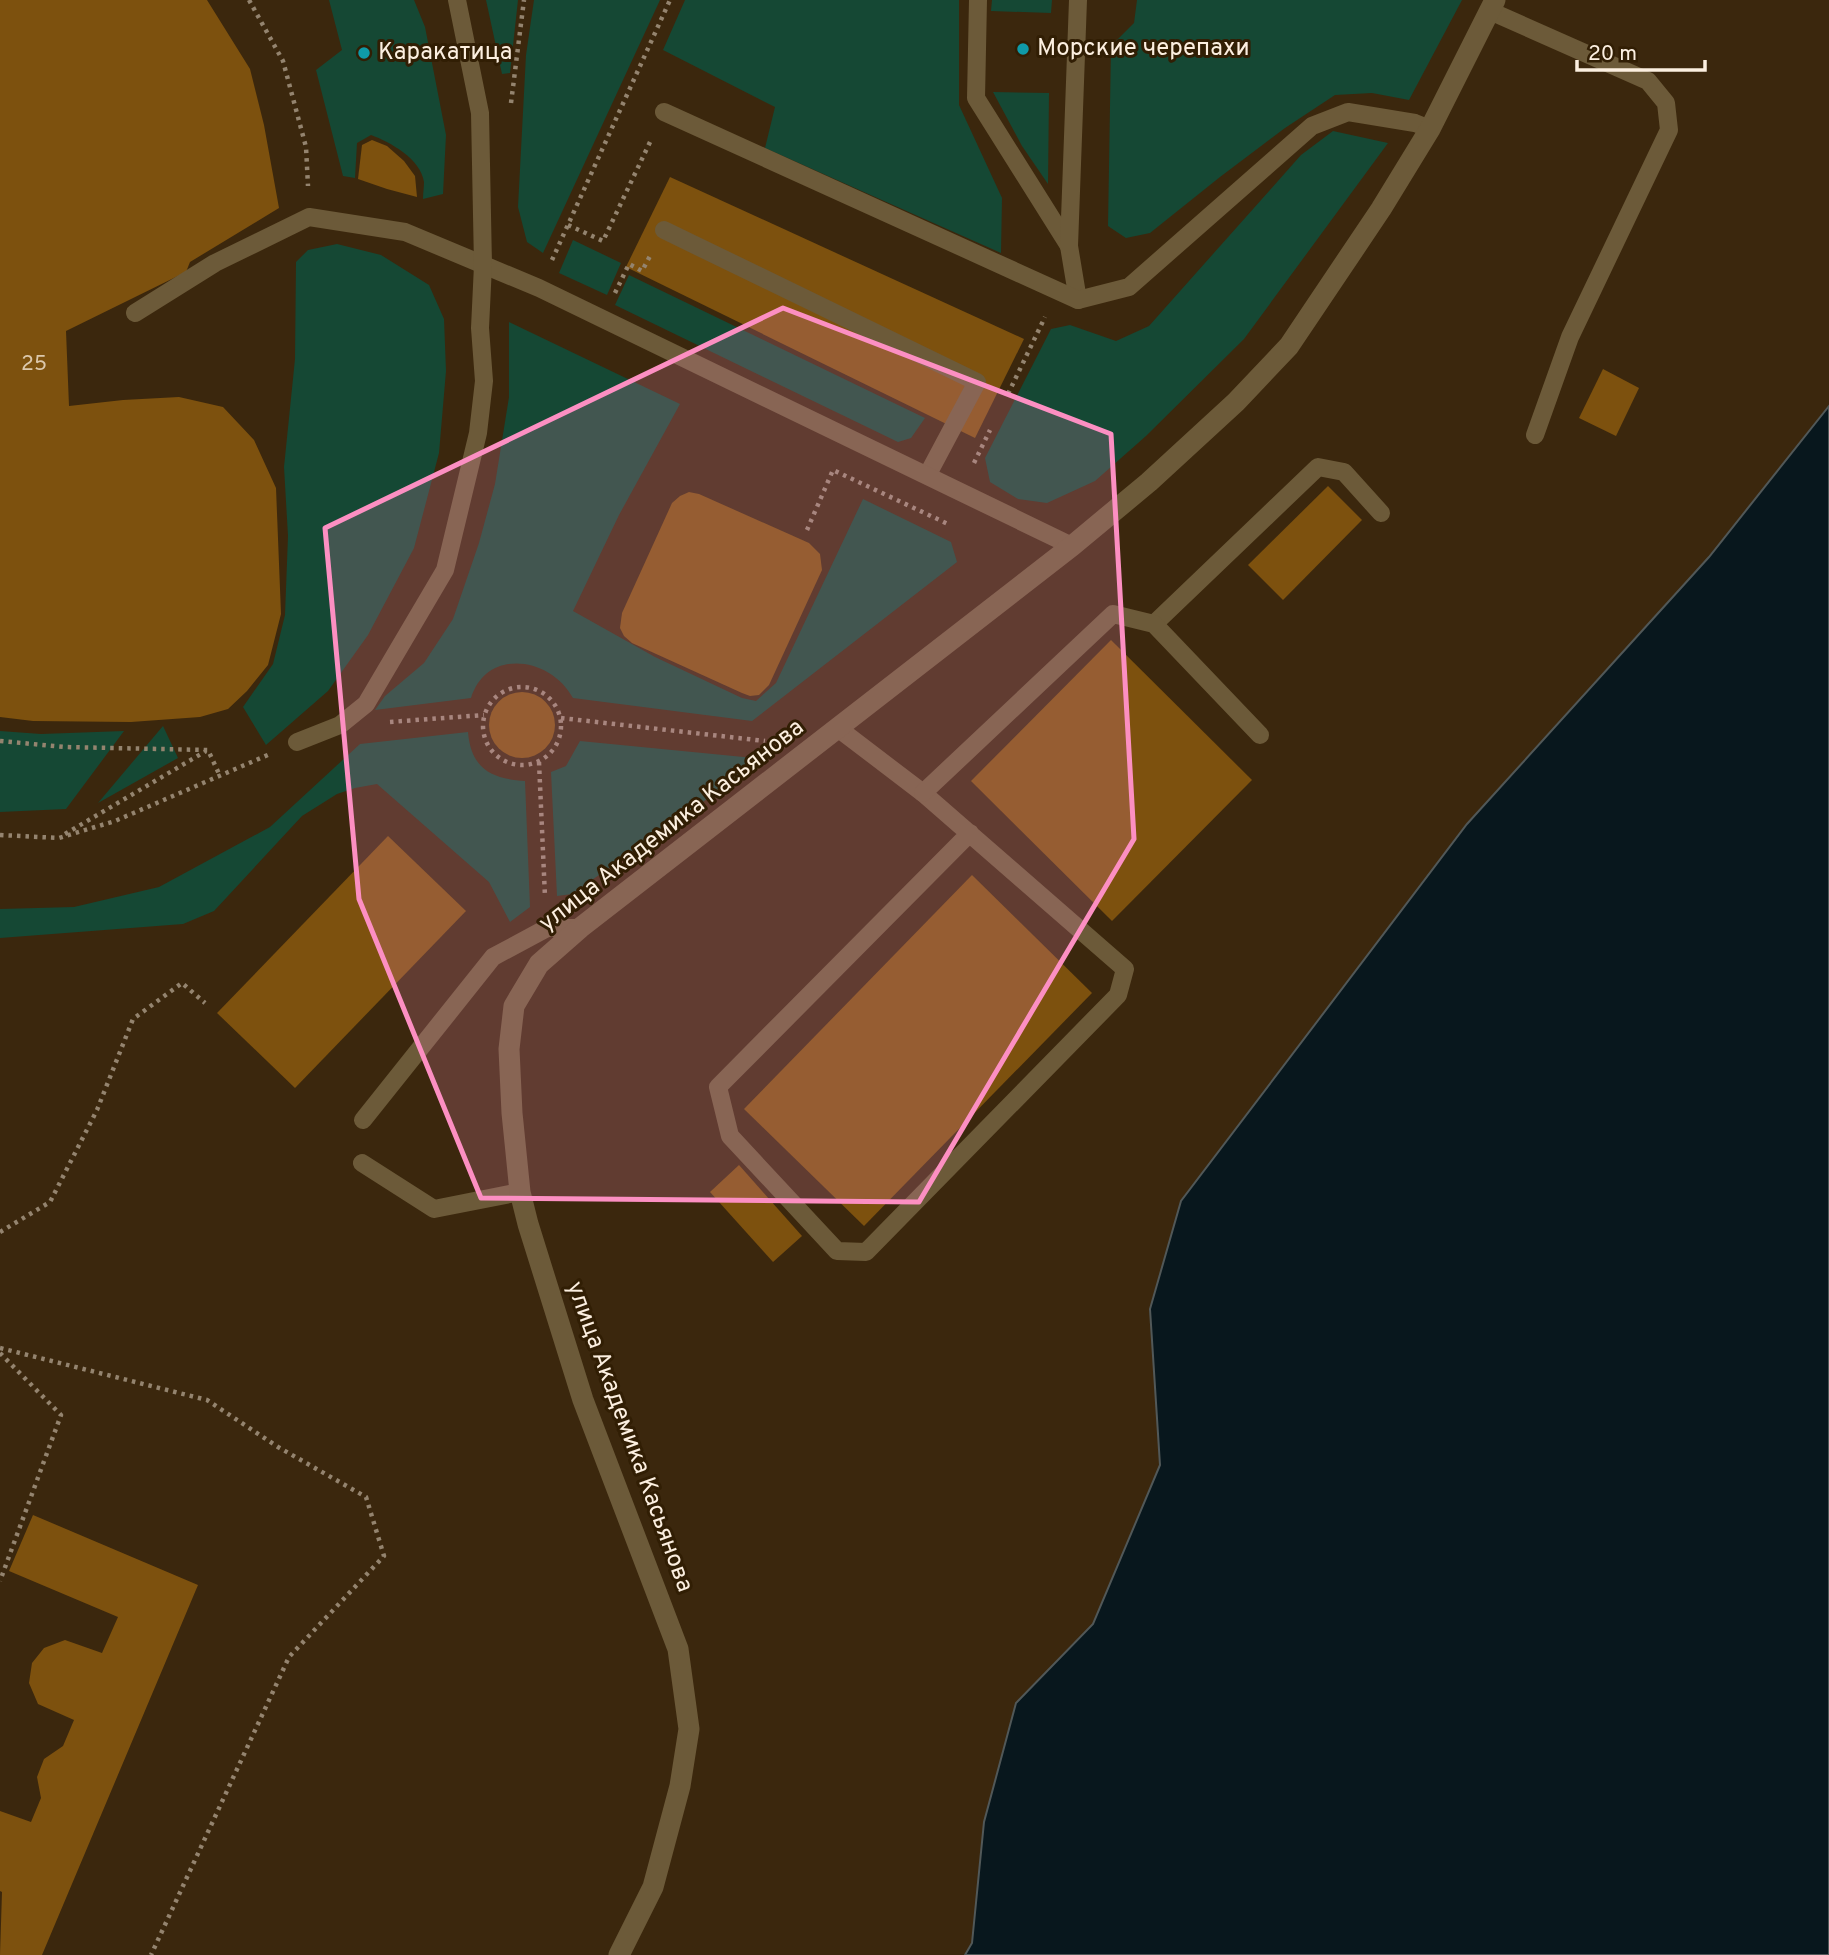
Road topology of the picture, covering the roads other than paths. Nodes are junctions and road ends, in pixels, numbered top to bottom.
1 (457, 0) edge
2 (978, 0) edge
3 (1078, 0) edge
4 (1492, 6) edge
5 (664, 112) road end
6 (1430, 129) junction
7 (664, 230) dead end
8 (1069, 246) junction
9 (483, 265) junction
10 (1078, 300) junction
11 (135, 313) dead end
12 (1535, 435) dead end
13 (928, 474) junction
14 (1381, 513) dead end
15 (1072, 546) junction
16 (1154, 624) junction
17 (839, 729) junction
18 (1260, 735) dead end
19 (298, 742) road end
20 (923, 793) junction
21 (970, 833) junction
22 (580, 928) junction
23 (363, 1120) dead end
24 (362, 1163) dead end
25 (520, 1192) junction
26 (619, 1955) edge

1 - 9 lane
2 - 8 lane
3 - 8 lane
4 - 6 street, улица Академика Касьянова
4 - 12 lane
5 - 10 lane
6 - 10 lane
6 - 15 street, улица Академика Касьянова
7 - 13 lane
8 - 10 lane
9 - 11 lane
9 - 13 lane
9 - 19 lane
13 - 15 lane
14 - 16 lane
15 - 17 street, улица Академика Касьянова
16 - 18 lane
16 - 20 lane
17 - 20 lane
17 - 22 street, улица Академика Касьянова
20 - 21 lane
21 - 21 lane
22 - 23 lane
22 - 25 street, улица Академика Касьянова
24 - 25 lane
25 - 26 street, улица Академика Касьянова

